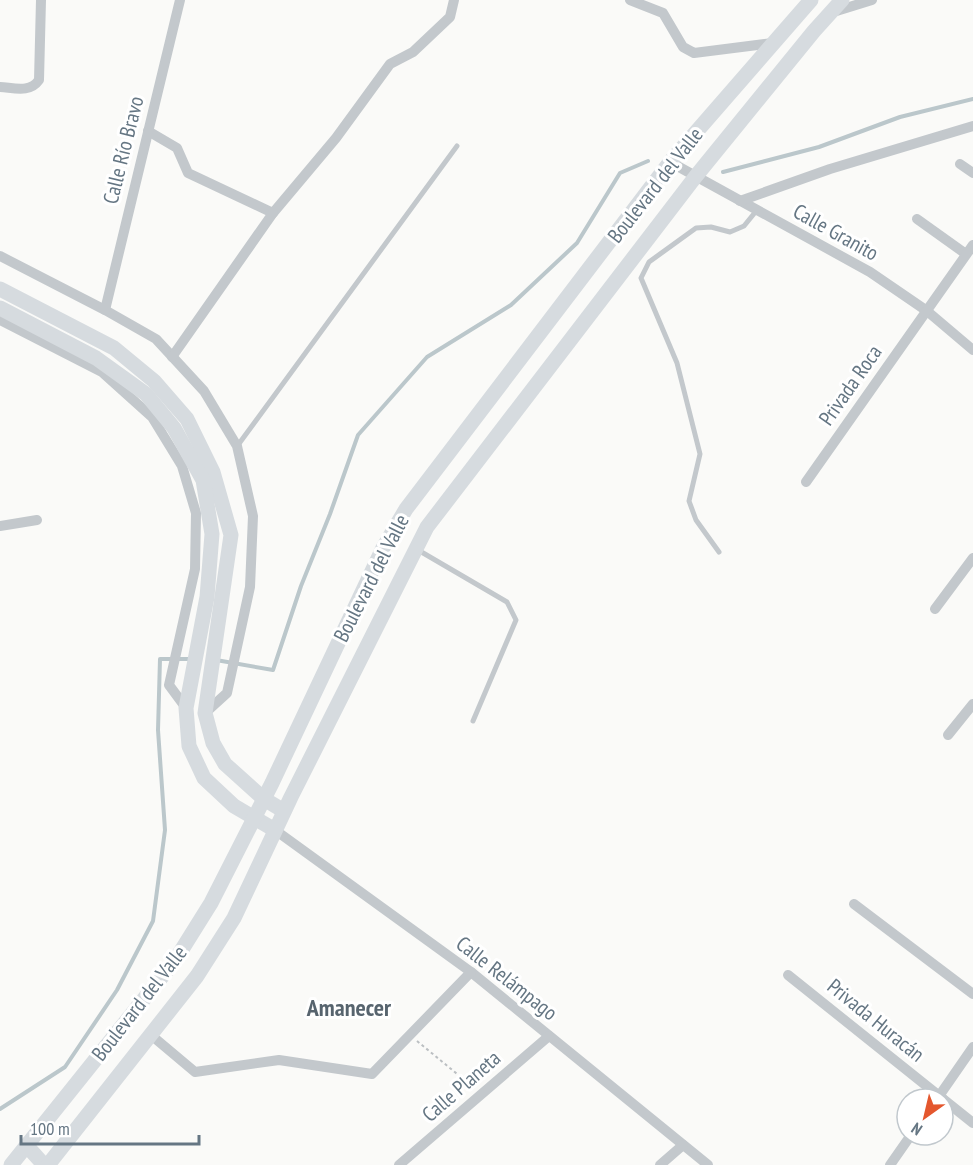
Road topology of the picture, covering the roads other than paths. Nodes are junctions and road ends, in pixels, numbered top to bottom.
1 (41, 0) edge
2 (180, 0) edge
3 (454, 0) edge
4 (630, 0) edge
5 (811, 0) edge
6 (842, 0) edge
7 (872, 0) edge
8 (830, 13) junction
9 (773, 43) junction
10 (0, 87) edge
11 (973, 126) edge
12 (148, 131) junction
13 (457, 146) dead end
14 (670, 162) junction
15 (960, 164) dead end
16 (973, 173) edge
17 (696, 176) junction
18 (740, 201) junction
19 (757, 210) junction
20 (273, 213) junction
21 (917, 219) dead end
22 (970, 250) edge
23 (0, 256) edge
24 (0, 289) edge
25 (0, 308) edge
26 (105, 310) junction
27 (927, 311) junction
28 (0, 320) edge
29 (973, 351) edge
30 (172, 357) junction
31 (237, 447) junction
32 (806, 482) dead end
33 (37, 520) dead end
34 (0, 526) edge
35 (416, 549) junction
36 (719, 552) dead end
37 (973, 558) edge
38 (935, 609) dead end
39 (973, 704) edge
40 (186, 708) junction
41 (205, 713) junction
42 (473, 721) dead end
43 (948, 735) dead end
44 (264, 799) junction
45 (284, 811) junction
46 (255, 818) junction
47 (275, 830) junction
48 (854, 904) dead end
49 (471, 972) junction
50 (788, 975) dead end
51 (973, 994) edge
52 (152, 1035) junction
53 (549, 1036) junction
54 (973, 1047) edge
55 (926, 1087) edge
56 (947, 1087) edge
57 (955, 1109) edge
58 (973, 1123) edge
59 (683, 1145) junction
60 (27, 1146) junction
61 (903, 1147) edge
62 (10, 1165) edge
63 (44, 1165) edge
64 (48, 1165) edge
65 (399, 1165) edge
66 (660, 1165) edge
67 (708, 1165) edge
68 (890, 1165) edge

1 - 10 street
2 - 12 street, Calle Río Bravo
3 - 20 street
4 - 9 street
5 - 9 street, Boulevard del Valle
6 - 8 street, Boulevard del Valle
7 - 8 street
8 - 17 street, Boulevard del Valle
9 - 14 street, Boulevard del Valle
11 - 18 street
12 - 20 street
12 - 26 street, Calle Río Bravo
13 - 31 lane
14 - 17 street, Calle Granito
14 - 44 street, Boulevard del Valle
15 - 16 street
17 - 18 street, Calle Granito
17 - 35 street, Boulevard del Valle
18 - 19 street, Calle Granito
19 - 27 street, Calle Granito
19 - 36 lane
20 - 30 street
21 - 22 street
22 - 27 street, Privada Roca
23 - 26 street
24 - 41 street
25 - 40 street
26 - 30 street
27 - 29 street, Calle Granito
27 - 32 street, Privada Roca
28 - 40 street
30 - 31 street
31 - 41 street
33 - 34 street
35 - 42 lane
35 - 45 street, Boulevard del Valle
37 - 38 street
39 - 43 street
40 - 46 street
41 - 44 street
44 - 45 street
44 - 46 street, Boulevard del Valle
45 - 47 street, Boulevard del Valle
46 - 47 street
46 - 60 street, Boulevard del Valle
47 - 49 street, Calle Relámpago
47 - 52 street, Boulevard del Valle
48 - 51 street
49 - 52 street
49 - 53 street, Calle Relámpago
50 - 55 street, Privada Huracán
52 - 64 street, Boulevard del Valle
53 - 59 street, Calle Relámpago
53 - 65 street, Calle Planeta
54 - 56 street
57 - 58 street, Privada Huracán
59 - 66 street
59 - 67 street, Calle Relámpago
60 - 62 street, Boulevard del Valle
60 - 63 street
61 - 68 street

